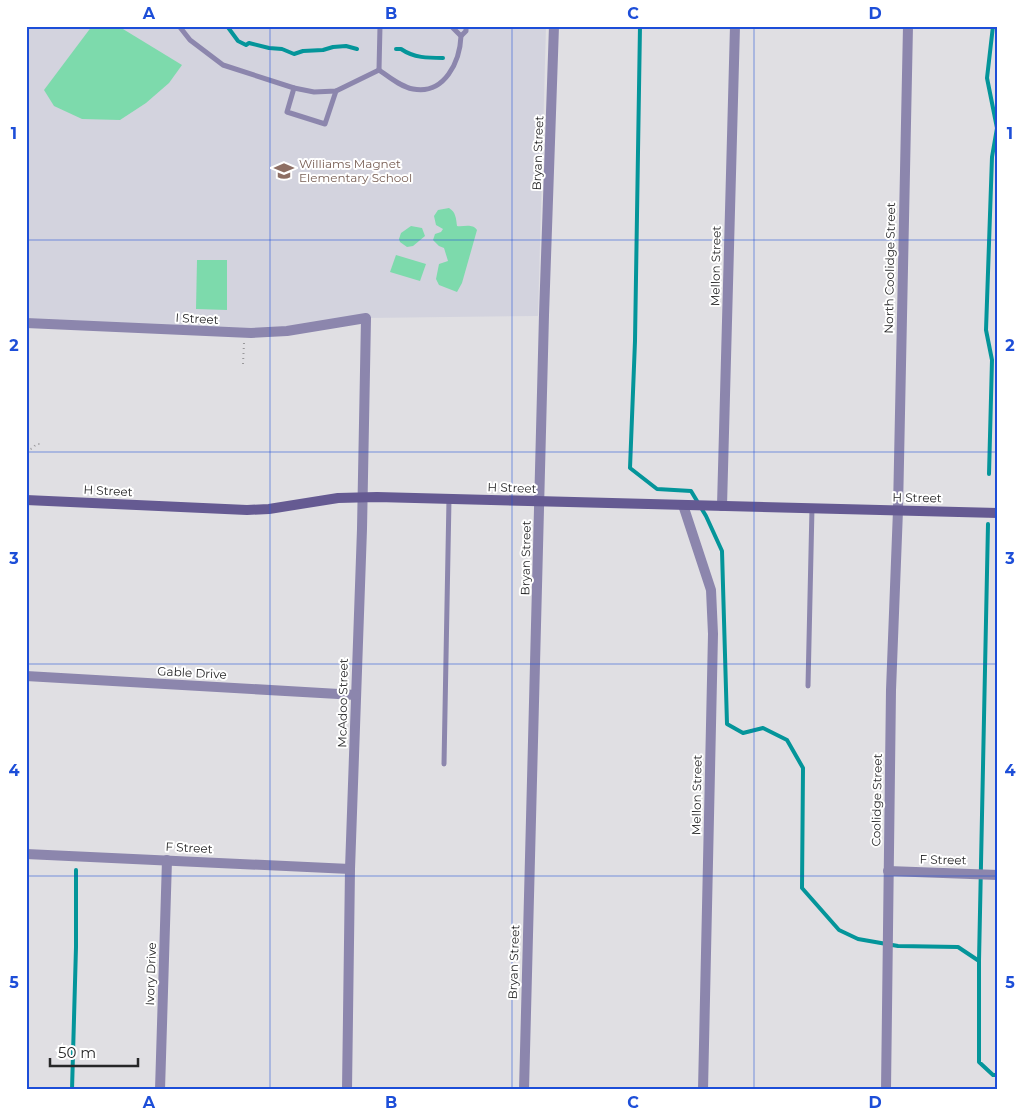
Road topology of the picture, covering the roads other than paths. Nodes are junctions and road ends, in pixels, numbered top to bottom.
1 (179, 26) edge
2 (380, 26) edge
3 (451, 26) edge
4 (466, 26) edge
5 (554, 26) edge
6 (735, 26) edge
7 (908, 26) edge
8 (462, 36) junction
9 (380, 70) junction
10 (294, 88) junction
11 (336, 91) junction
12 (366, 318) joint
13 (26, 323) edge
14 (362, 498) junction
15 (449, 498) junction
16 (26, 500) edge
17 (540, 501) junction
18 (687, 505) junction
19 (718, 506) junction
20 (812, 508) junction
21 (898, 510) junction
22 (998, 513) edge
23 (26, 676) edge
24 (808, 686) dead end
25 (356, 694) junction
26 (444, 764) dead end
27 (26, 854) edge
28 (167, 860) junction
29 (350, 868) junction
30 (888, 871) junction
31 (998, 874) edge
32 (160, 1090) edge
33 (347, 1090) edge
34 (524, 1090) edge
35 (704, 1090) edge
36 (886, 1090) edge

1 - 10 lane
2 - 9 lane
3 - 8 lane
4 - 8 lane
5 - 17 street, Bryan Street
6 - 19 street, Mellon Street
7 - 21 street, North Coolidge Street
8 - 9 lane
9 - 11 lane
10 - 11 lane
10 - 11 lane
12 - 13 street, I Street
12 - 14 street, McAdoo Street
14 - 15 street, H Street
14 - 16 street, H Street
14 - 25 street, McAdoo Street
15 - 17 street, H Street
15 - 26 lane
17 - 18 street, H Street
17 - 34 street, Bryan Street
18 - 19 street, H Street
18 - 35 street, Mellon Street
19 - 20 street, H Street
20 - 21 street, H Street
20 - 24 lane
21 - 22 street, H Street
21 - 30 street, Coolidge Street
23 - 25 street, Gable Drive
25 - 29 street, McAdoo Street
27 - 28 street, F Street
28 - 29 street, F Street
28 - 32 street, Ivory Drive
29 - 33 street, McAdoo Street
30 - 31 street, F Street
30 - 36 street, Coolidge Street

